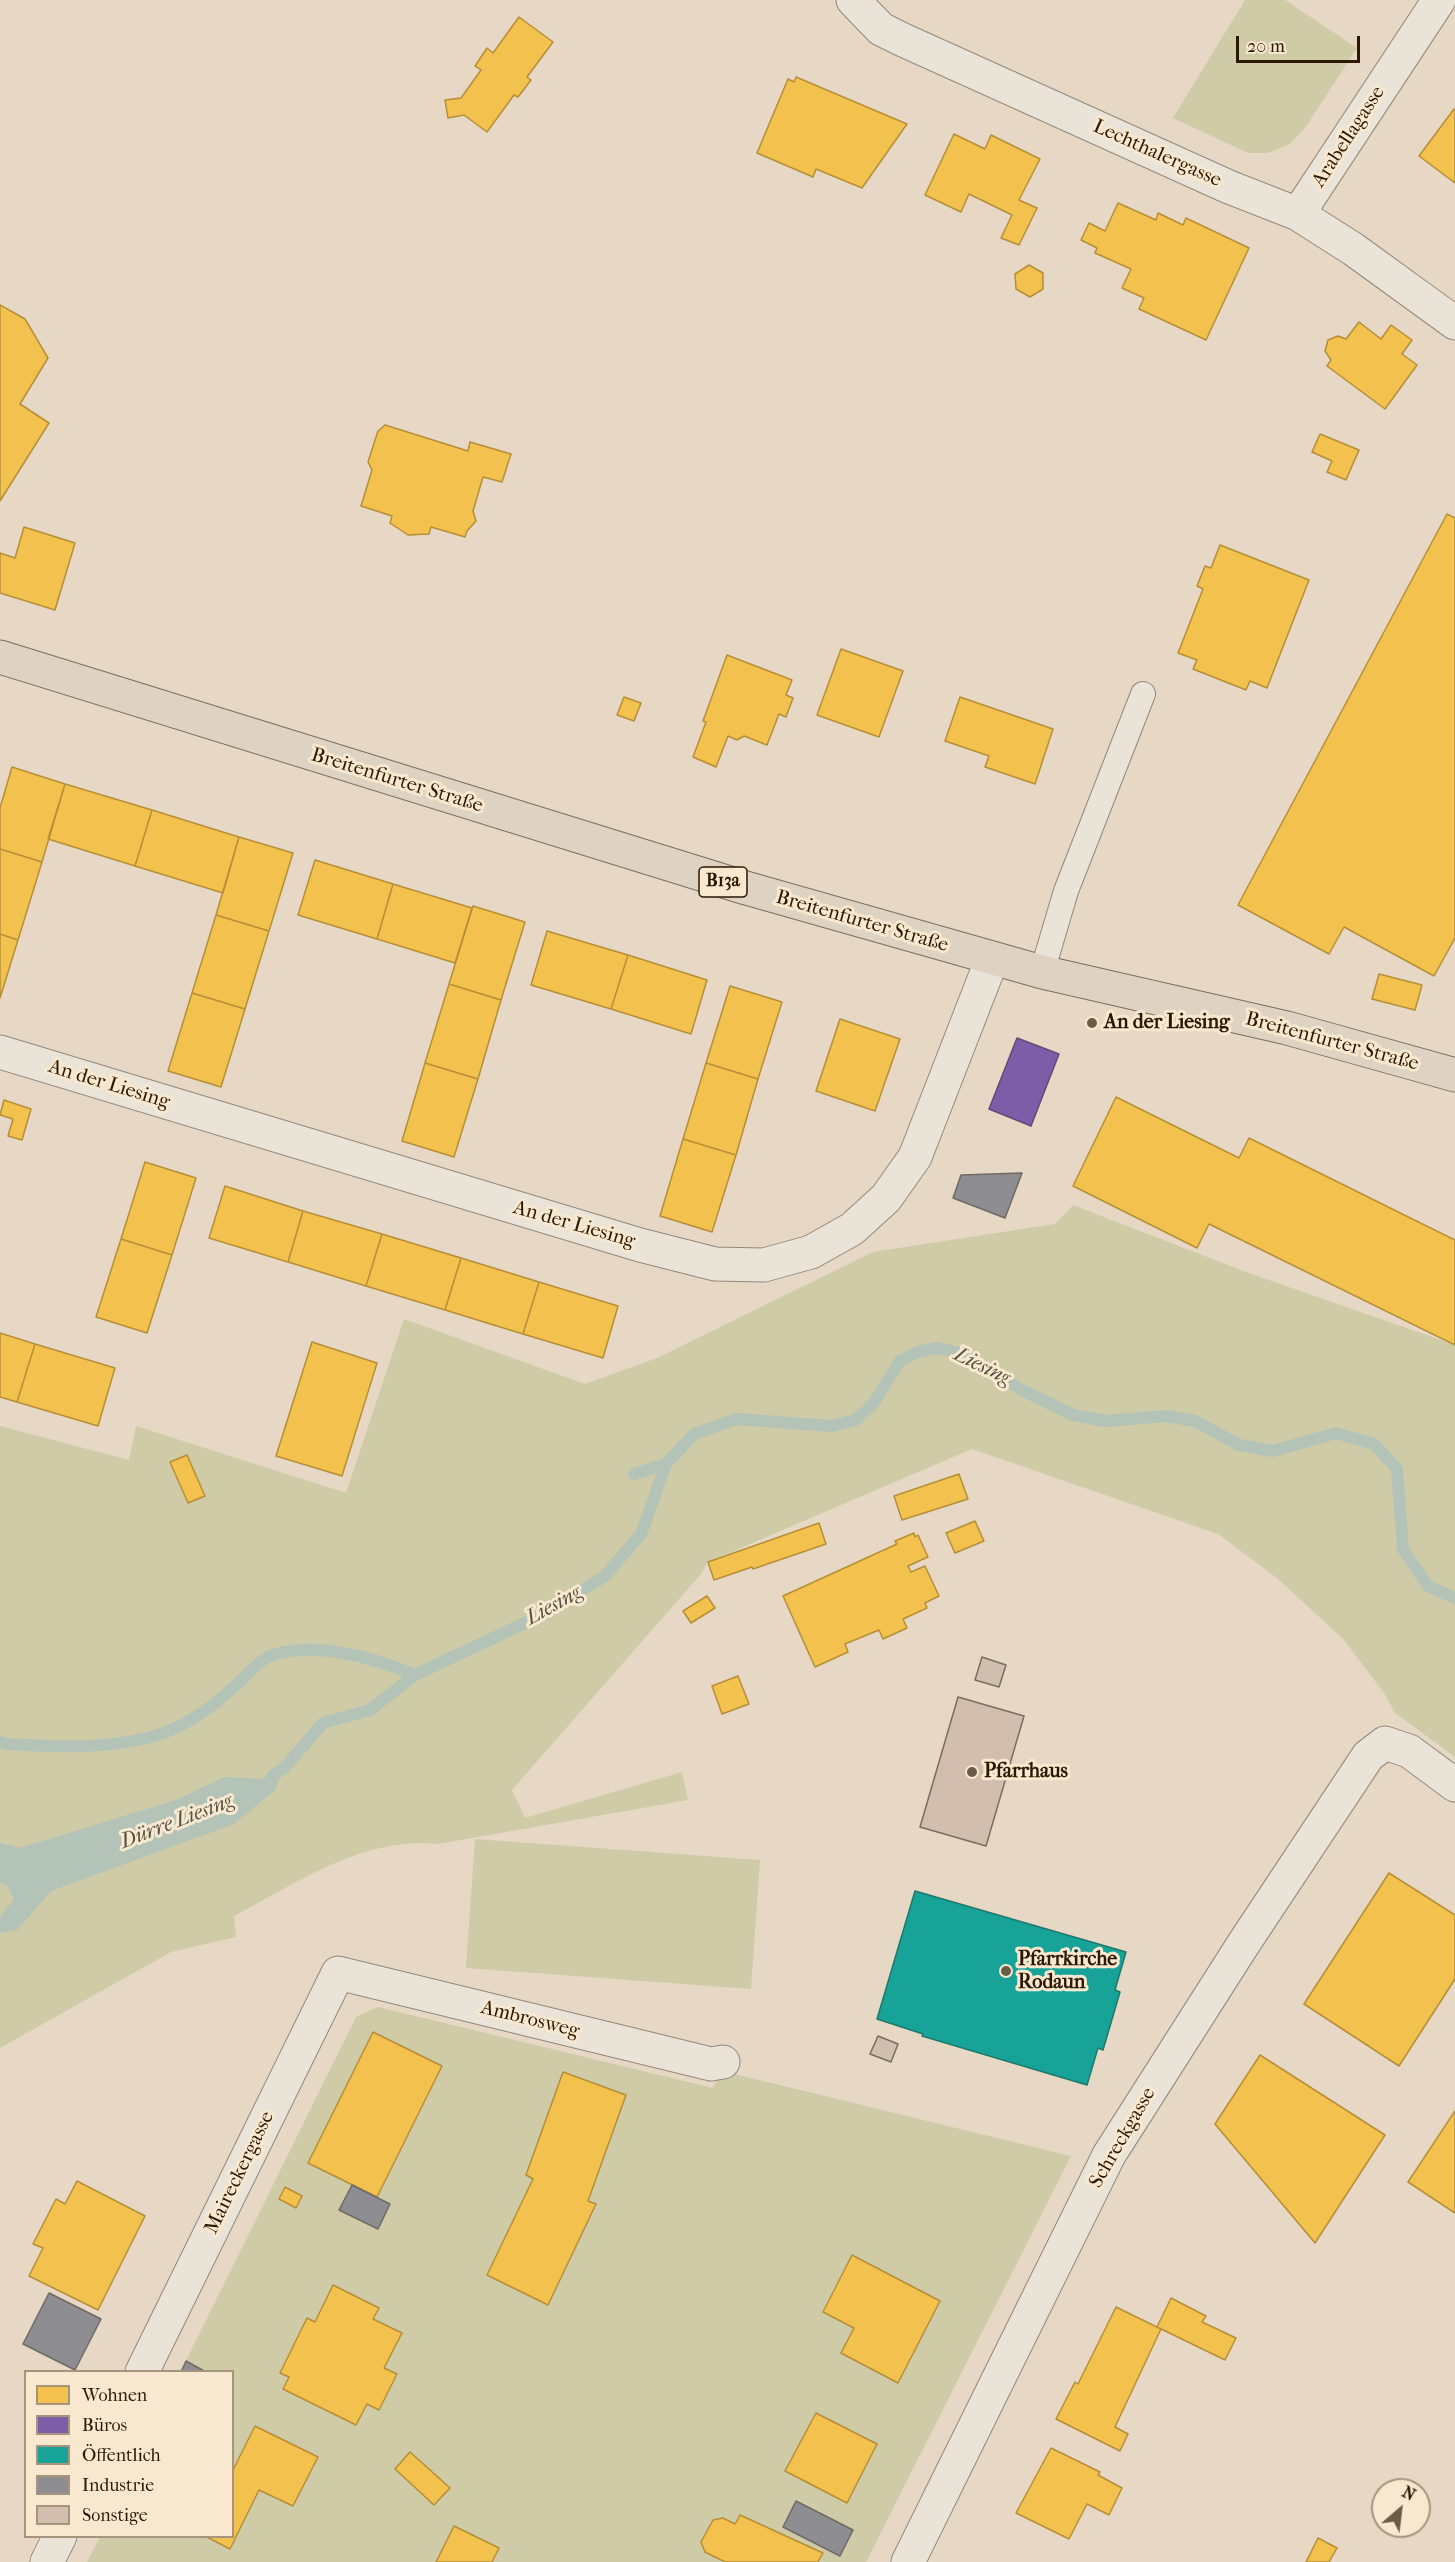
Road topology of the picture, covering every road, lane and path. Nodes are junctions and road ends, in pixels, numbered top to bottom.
1 (853, 0) edge
2 (1439, 0) edge
3 (1298, 214) junction
4 (1455, 323) edge
5 (0, 657) edge
6 (1143, 694) dead end
7 (992, 958) junction
8 (1042, 972) junction
9 (0, 1052) edge
10 (1455, 1075) edge
11 (1455, 1785) edge
12 (338, 1973) joint
13 (723, 2062) dead end
14 (143, 2370) edge
15 (59, 2538) edge
16 (47, 2562) edge
17 (908, 2562) edge

1 - 3 street, Lechthalergasse
2 - 3 street, Arabellagasse
3 - 4 street, Lechthalergasse
5 - 7 main road, Breitenfurter Straße / B13a
6 - 8 lane
7 - 8 main road, Breitenfurter Straße / B13a
7 - 9 street, An der Liesing
8 - 10 main road, Breitenfurter Straße / B13a
11 - 17 street, Schreckgasse
12 - 13 street, Ambrosweg
12 - 14 street, Maireckergasse
15 - 16 street

